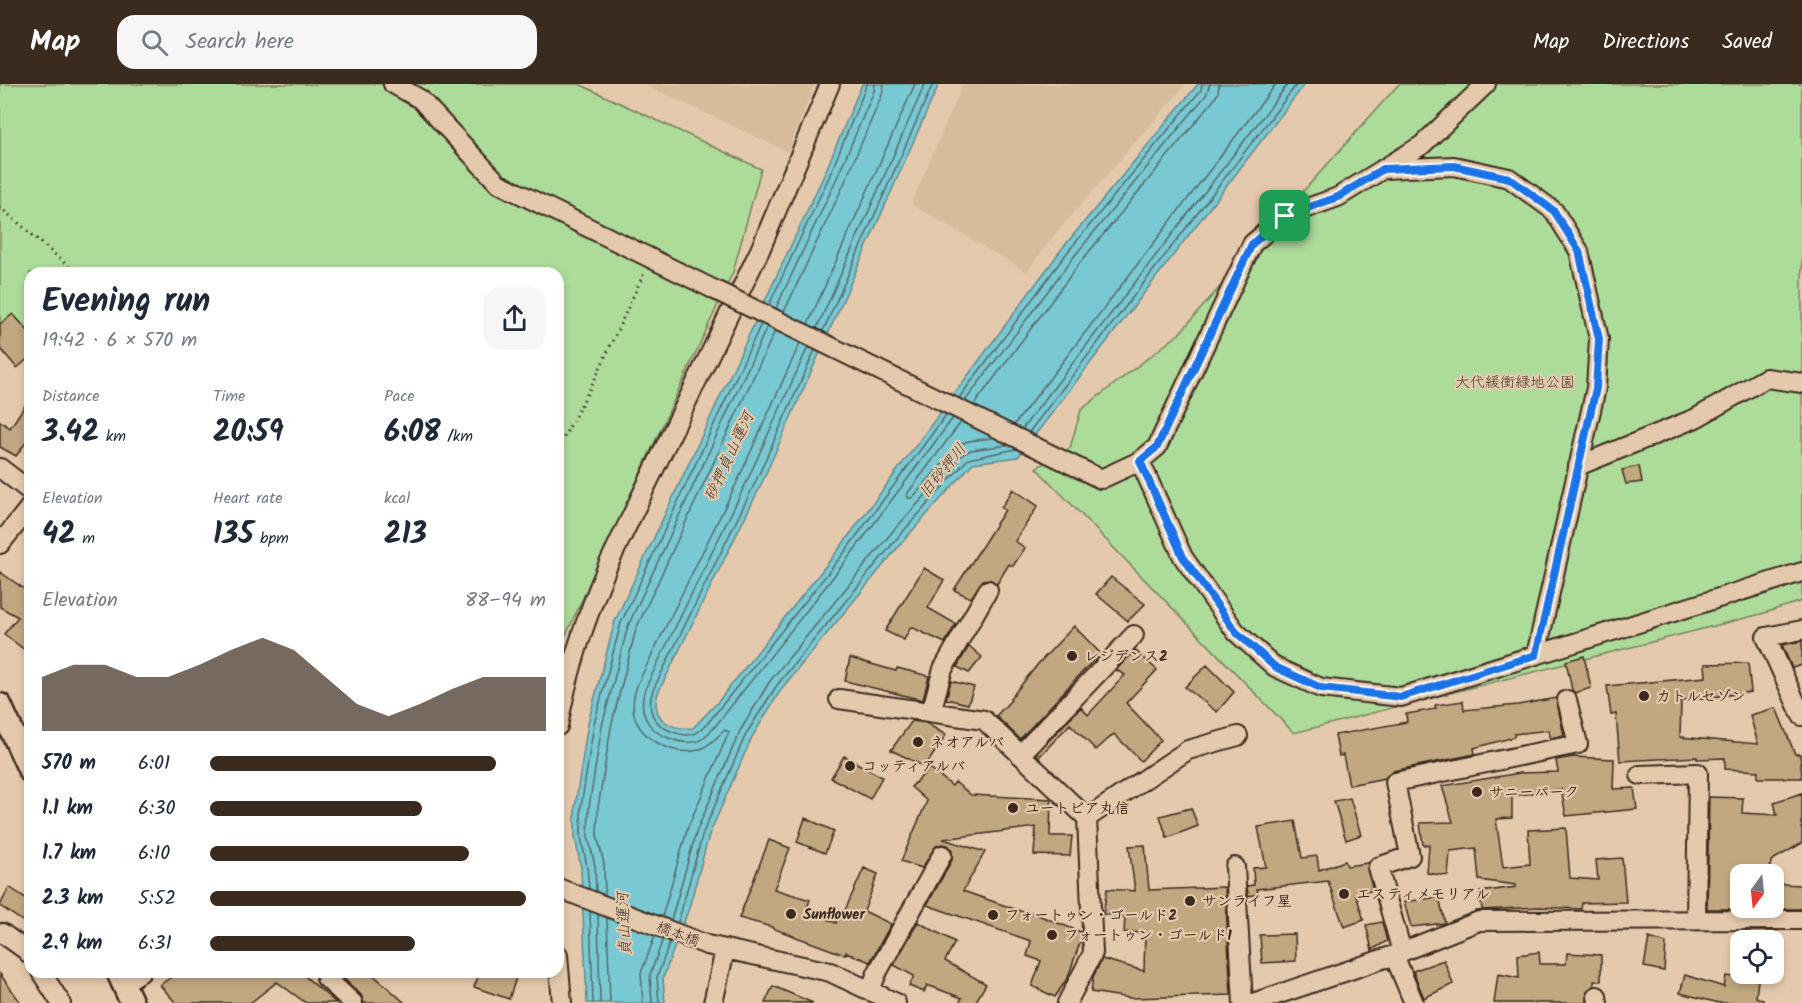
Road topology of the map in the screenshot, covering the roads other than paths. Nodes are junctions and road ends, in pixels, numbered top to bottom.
1 (393, 84) edge
2 (830, 84) edge
3 (1486, 84) edge
4 (1383, 169) junction
5 (1802, 383) edge
6 (1140, 461) junction
7 (1578, 466) junction
8 (0, 468) edge
9 (24, 486) edge
10 (24, 514) edge
11 (0, 544) edge
12 (1802, 572) edge
13 (988, 590) dead end
14 (1802, 630) edge
15 (1134, 635) dead end
16 (1536, 655) junction
17 (564, 691) edge
18 (839, 699) dead end
19 (1567, 700) dead end
20 (0, 705) edge
21 (931, 712) junction
22 (1802, 716) edge
23 (1238, 736) dead end
24 (1020, 755) junction
25 (24, 758) edge
26 (1640, 775) dead end
27 (1087, 818) junction
28 (942, 855) dead end
29 (1235, 867) dead end
30 (564, 890) edge
31 (1696, 920) junction
32 (1802, 920) edge
33 (0, 934) edge
34 (24, 949) edge
35 (725, 950) junction
36 (1398, 954) junction
37 (45, 978) edge
38 (326, 978) dead end
39 (560, 978) edge
40 (870, 991) junction
41 (61, 1003) edge
42 (353, 1003) edge
43 (562, 1003) edge
44 (713, 1003) edge
45 (896, 1003) edge
46 (1067, 1003) edge
47 (1243, 1003) edge
48 (1253, 1003) edge
49 (1414, 1003) edge

1 - 6 street, bridge
2 - 17 street
3 - 4 street
4 - 6 street
4 - 7 street
5 - 7 street
6 - 16 street
7 - 16 street
8 - 9 street
10 - 11 street
12 - 16 street
13 - 21 street
14 - 22 street
15 - 24 street
18 - 21 street
19 - 36 street
20 - 25 main road
21 - 24 street
23 - 27 street
24 - 27 street
26 - 31 street
27 - 46 street
28 - 40 street
29 - 47 street
30 - 35 street, 橋本橋
31 - 32 street
31 - 36 street
33 - 34 street
35 - 40 street, 橋本橋
35 - 44 street
36 - 48 street
36 - 49 street
37 - 41 street
38 - 42 street
39 - 43 street
40 - 45 street, 橋本橋

